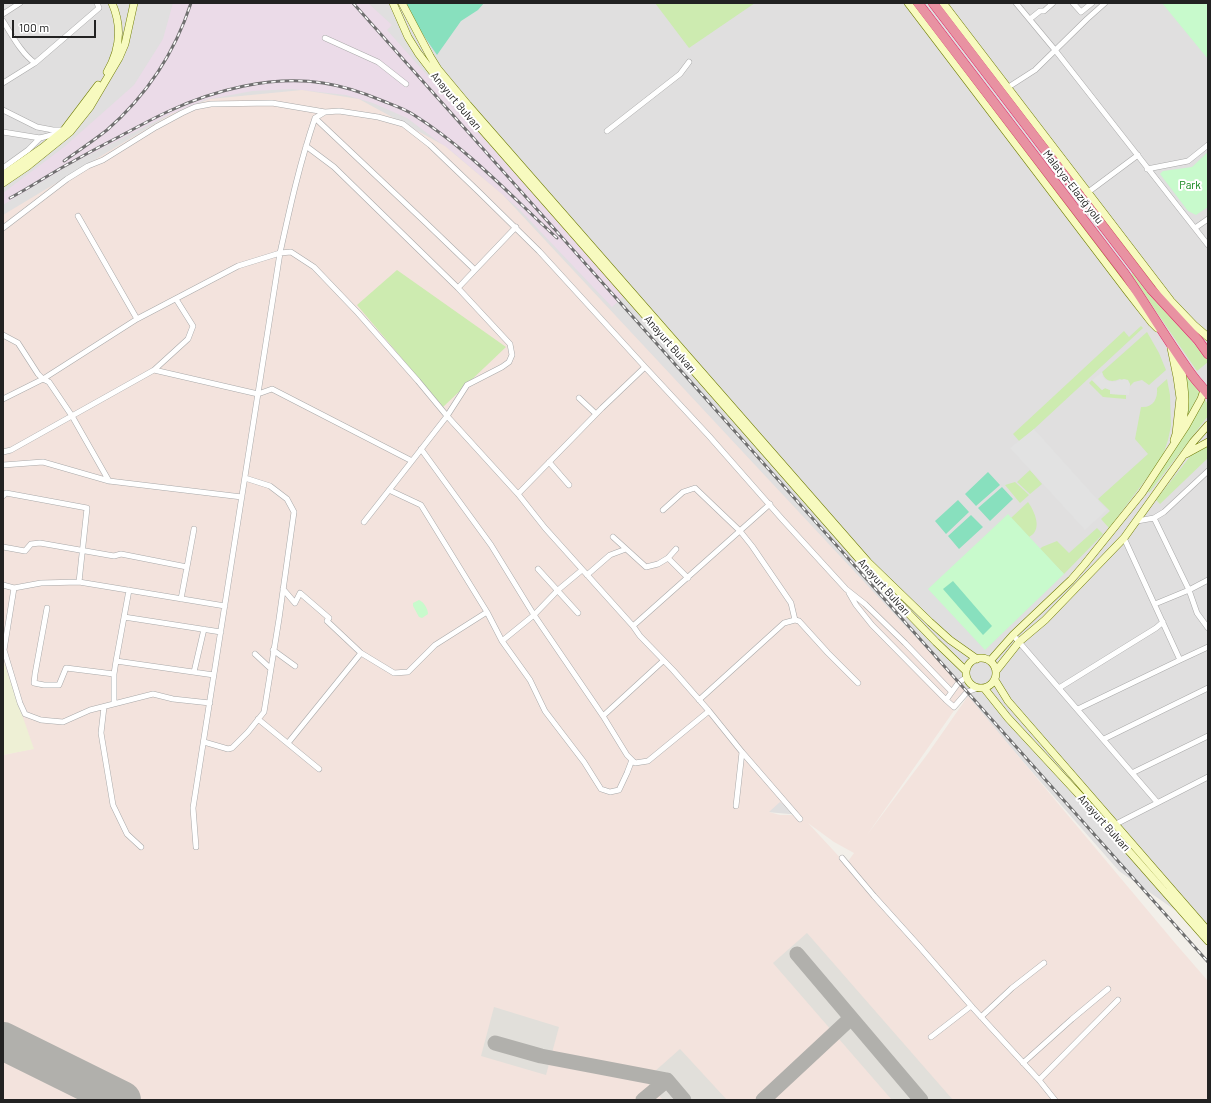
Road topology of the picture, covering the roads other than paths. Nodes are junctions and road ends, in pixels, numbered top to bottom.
1 (20, 3) edge
2 (97, 3) edge
3 (112, 3) edge
4 (134, 3) edge
5 (393, 3) edge
6 (402, 3) edge
7 (908, 3) edge
8 (918, 3) edge
9 (934, 3) edge
10 (943, 3) edge
11 (1016, 3) edge
12 (1053, 3) edge
13 (1073, 3) edge
14 (1092, 3) edge
15 (1105, 3) edge
16 (3, 14) edge
17 (1030, 19) junction
18 (3, 21) edge
19 (325, 38) dead end
20 (1055, 50) junction
21 (689, 62) dead end
22 (35, 63) junction
23 (3, 83) edge
24 (406, 84) dead end
25 (1007, 88) junction
26 (3, 110) edge
27 (325, 112) junction
28 (315, 118) junction
29 (607, 131) dead end
30 (3, 132) edge
31 (64, 132) junction
32 (40, 138) junction
33 (1208, 145) edge
34 (306, 146) junction
35 (1138, 155) junction
36 (3, 168) edge
37 (1147, 169) junction
38 (3, 175) edge
39 (3, 182) edge
40 (1087, 193) junction
41 (78, 216) dead end
42 (1208, 219) edge
43 (516, 227) junction
44 (3, 228) edge
45 (1195, 228) junction
46 (1208, 245) edge
47 (280, 253) junction
48 (475, 270) junction
49 (458, 288) junction
50 (176, 299) junction
51 (1171, 301) junction
52 (137, 319) junction
53 (3, 335) edge
54 (1164, 335) junction
55 (1208, 336) edge
56 (1198, 340) junction
57 (1171, 344) junction
58 (1208, 354) edge
59 (1179, 357) junction
60 (645, 367) junction
61 (154, 370) junction
62 (43, 379) junction
63 (1207, 388) edge
64 (258, 394) junction
65 (579, 398) dead end
66 (3, 399) edge
67 (596, 414) junction
68 (72, 416) junction
69 (447, 416) junction
70 (1208, 425) edge
71 (1176, 434) junction
72 (1208, 442) edge
73 (421, 449) junction
74 (3, 452) edge
75 (1184, 455) junction
76 (1168, 456) junction
77 (412, 461) junction
78 (549, 462) junction
79 (3, 465) edge
80 (1208, 471) edge
81 (245, 478) junction
82 (109, 481) junction
83 (569, 485) dead end
84 (389, 490) junction
85 (518, 494) junction
86 (3, 496) edge
87 (242, 496) junction
88 (770, 504) junction
89 (663, 510) dead end
90 (1154, 518) junction
91 (1137, 521) junction
92 (364, 522) dead end
93 (194, 529) dead end
94 (740, 531) junction
95 (613, 537) dead end
96 (1124, 538) junction
97 (3, 547) edge
98 (626, 549) junction
99 (676, 549) dead end
100 (82, 551) junction
101 (668, 558) junction
102 (187, 567) junction
103 (538, 569) dead end
104 (582, 570) junction
105 (587, 575) junction
106 (688, 578) junction
107 (1208, 580) edge
108 (79, 582) junction
109 (3, 585) edge
110 (14, 588) junction
111 (283, 589) junction
112 (846, 589) junction
113 (130, 590) junction
114 (558, 590) junction
115 (1188, 590) junction
116 (181, 599) junction
117 (1155, 604) junction
118 (225, 606) junction
119 (47, 608) dead end
120 (486, 612) junction
121 (578, 613) dead end
122 (534, 615) junction
123 (124, 617) junction
124 (795, 620) junction
125 (1163, 622) junction
126 (1207, 625) edge
127 (633, 626) junction
128 (204, 629) junction
129 (221, 632) junction
130 (1013, 635) junction
131 (502, 642) junction
132 (1019, 642) junction
133 (3, 644) edge
134 (1208, 647) edge
135 (4, 650) junction
136 (273, 650) junction
137 (361, 653) junction
138 (256, 654) dead end
139 (977, 659) junction
140 (1180, 660) junction
141 (116, 661) junction
142 (664, 661) junction
143 (990, 661) junction
144 (296, 666) dead end
145 (270, 668) junction
146 (996, 671) junction
147 (194, 672) junction
148 (114, 674) junction
149 (967, 674) junction
150 (214, 675) junction
151 (995, 680) junction
152 (858, 683) dead end
153 (981, 688) junction
154 (1059, 688) junction
155 (1208, 688) edge
156 (951, 691) junction
157 (699, 700) junction
158 (946, 700) junction
159 (210, 703) junction
160 (114, 704) junction
161 (104, 707) junction
162 (1078, 709) junction
163 (709, 711) junction
164 (603, 716) junction
165 (258, 719) junction
166 (1208, 736) edge
167 (1104, 739) junction
168 (204, 742) junction
169 (288, 743) junction
170 (742, 752) junction
171 (632, 760) junction
172 (320, 769) dead end
173 (1132, 773) junction
174 (1208, 777) edge
175 (1157, 802) junction
176 (736, 806) dead end
177 (800, 819) dead end
178 (1116, 824) junction
179 (141, 847) dead end
180 (196, 848) dead end
181 (842, 858) dead end
182 (1208, 930) edge
183 (1208, 941) edge
184 (1044, 963) dead end
185 (1108, 989) dead end
186 (1118, 1000) dead end
187 (971, 1006) junction
188 (981, 1017) junction
189 (931, 1037) dead end
190 (1024, 1063) junction
191 (1039, 1080) junction
192 (1055, 1100) edge

1 - 16 street
2 - 22 street
3 - 31 main road
4 - 31 main road
5 - 149 main road, Anayurt Bulvarı
6 - 139 main road, Anayurt Bulvarı
7 - 54 main road
8 - 54 highway, Malatya-Elazığ yolu
9 - 56 highway, Malatya-Elazığ yolu
10 - 25 main road
11 - 17 street
12 - 17 street
13 - 14 street
15 - 20 street
17 - 20 street
18 - 22 street
19 - 24 street
20 - 25 street
20 - 35 street
21 - 29 street
22 - 23 street
25 - 40 main road
26 - 31 street
27 - 28 street
27 - 43 street
27 - 44 street
28 - 34 street
28 - 48 street
30 - 32 street
31 - 32 street
31 - 38 main road
31 - 39 main road
32 - 36 street
33 - 37 street
34 - 47 street
34 - 49 street
35 - 37 street
35 - 40 street
37 - 45 street
40 - 51 main road
41 - 52 street
42 - 45 street
43 - 48 street
43 - 60 street
45 - 46 street
47 - 50 street
47 - 64 street
47 - 69 street
48 - 49 street
49 - 69 street
50 - 52 street
50 - 61 street
51 - 55 main road
51 - 56 highway
52 - 62 street
53 - 62 street
54 - 57 highway, Malatya-Elazığ yolu
56 - 58 highway, Malatya-Elazığ yolu
57 - 59 highway, Malatya-Elazığ yolu
57 - 71 main road
59 - 63 highway, Malatya-Elazığ yolu
59 - 71 main road
60 - 67 street
60 - 88 street
61 - 64 street
61 - 68 street
62 - 66 street
62 - 68 street
63 - 76 main road
64 - 77 street
64 - 81 street
65 - 67 street
67 - 78 street
68 - 74 street
68 - 82 street
69 - 73 street
69 - 85 street
70 - 75 main road
71 - 76 main road
72 - 75 main road
73 - 77 street
73 - 122 street
75 - 91 main road
76 - 130 main road
77 - 84 street
78 - 83 street
78 - 85 street
79 - 82 street
80 - 90 street
81 - 87 street
81 - 111 street
82 - 87 street
84 - 92 street
84 - 120 street
85 - 104 street
86 - 100 street
87 - 118 street
88 - 94 street
88 - 112 street
89 - 94 street
90 - 91 street
90 - 115 street
91 - 96 main road
93 - 102 street
94 - 106 street
94 - 124 street
95 - 98 street
96 - 117 street
96 - 132 main road
97 - 100 street
98 - 101 street
98 - 105 street
99 - 101 street
100 - 102 street
100 - 108 street
101 - 106 street
102 - 116 street
103 - 114 street
104 - 105 street
104 - 114 street
105 - 127 street
106 - 127 street
107 - 115 street
108 - 110 street
108 - 113 street
109 - 110 street
110 - 135 street
111 - 136 street
111 - 137 street
112 - 156 street
112 - 158 street
113 - 116 street
113 - 123 street
114 - 121 street
114 - 122 street
115 - 117 street
115 - 126 street
116 - 118 street
117 - 125 street
118 - 129 street
119 - 148 street
120 - 131 street
120 - 137 street
122 - 131 street
122 - 164 street
123 - 128 street
123 - 141 street
124 - 152 street
124 - 157 street
125 - 140 street
125 - 154 street
127 - 142 street
128 - 129 street
128 - 147 street
129 - 150 street
130 - 132 street
130 - 143 main road
131 - 171 street
132 - 146 main road
132 - 154 street
133 - 135 street
134 - 140 street
135 - 161 street
136 - 144 street
136 - 145 street
137 - 169 street
138 - 145 street
139 - 143 main road
139 - 149 main road
140 - 162 street
141 - 147 street
141 - 148 street
142 - 157 street
142 - 164 street
143 - 146 main road
145 - 165 street
146 - 151 main road
147 - 150 street
148 - 160 street
149 - 153 main road
149 - 156 street
150 - 159 street
151 - 153 main road
151 - 178 main road, Anayurt Bulvarı
153 - 158 street
153 - 183 main road, Anayurt Bulvarı
154 - 162 street
155 - 167 street
156 - 158 street
157 - 163 street
159 - 160 street
159 - 168 street
160 - 161 street
161 - 179 street
162 - 167 street
163 - 170 street
163 - 171 street
164 - 171 street
165 - 168 street
165 - 169 street
166 - 173 street
167 - 173 street
168 - 180 street
169 - 172 street
170 - 176 street
170 - 177 street
173 - 175 street
174 - 175 street
175 - 178 street
178 - 182 main road, Anayurt Bulvarı
181 - 187 street
184 - 188 street
185 - 190 street
186 - 191 street
187 - 188 street
187 - 189 street
188 - 190 street
190 - 191 street
191 - 192 street

